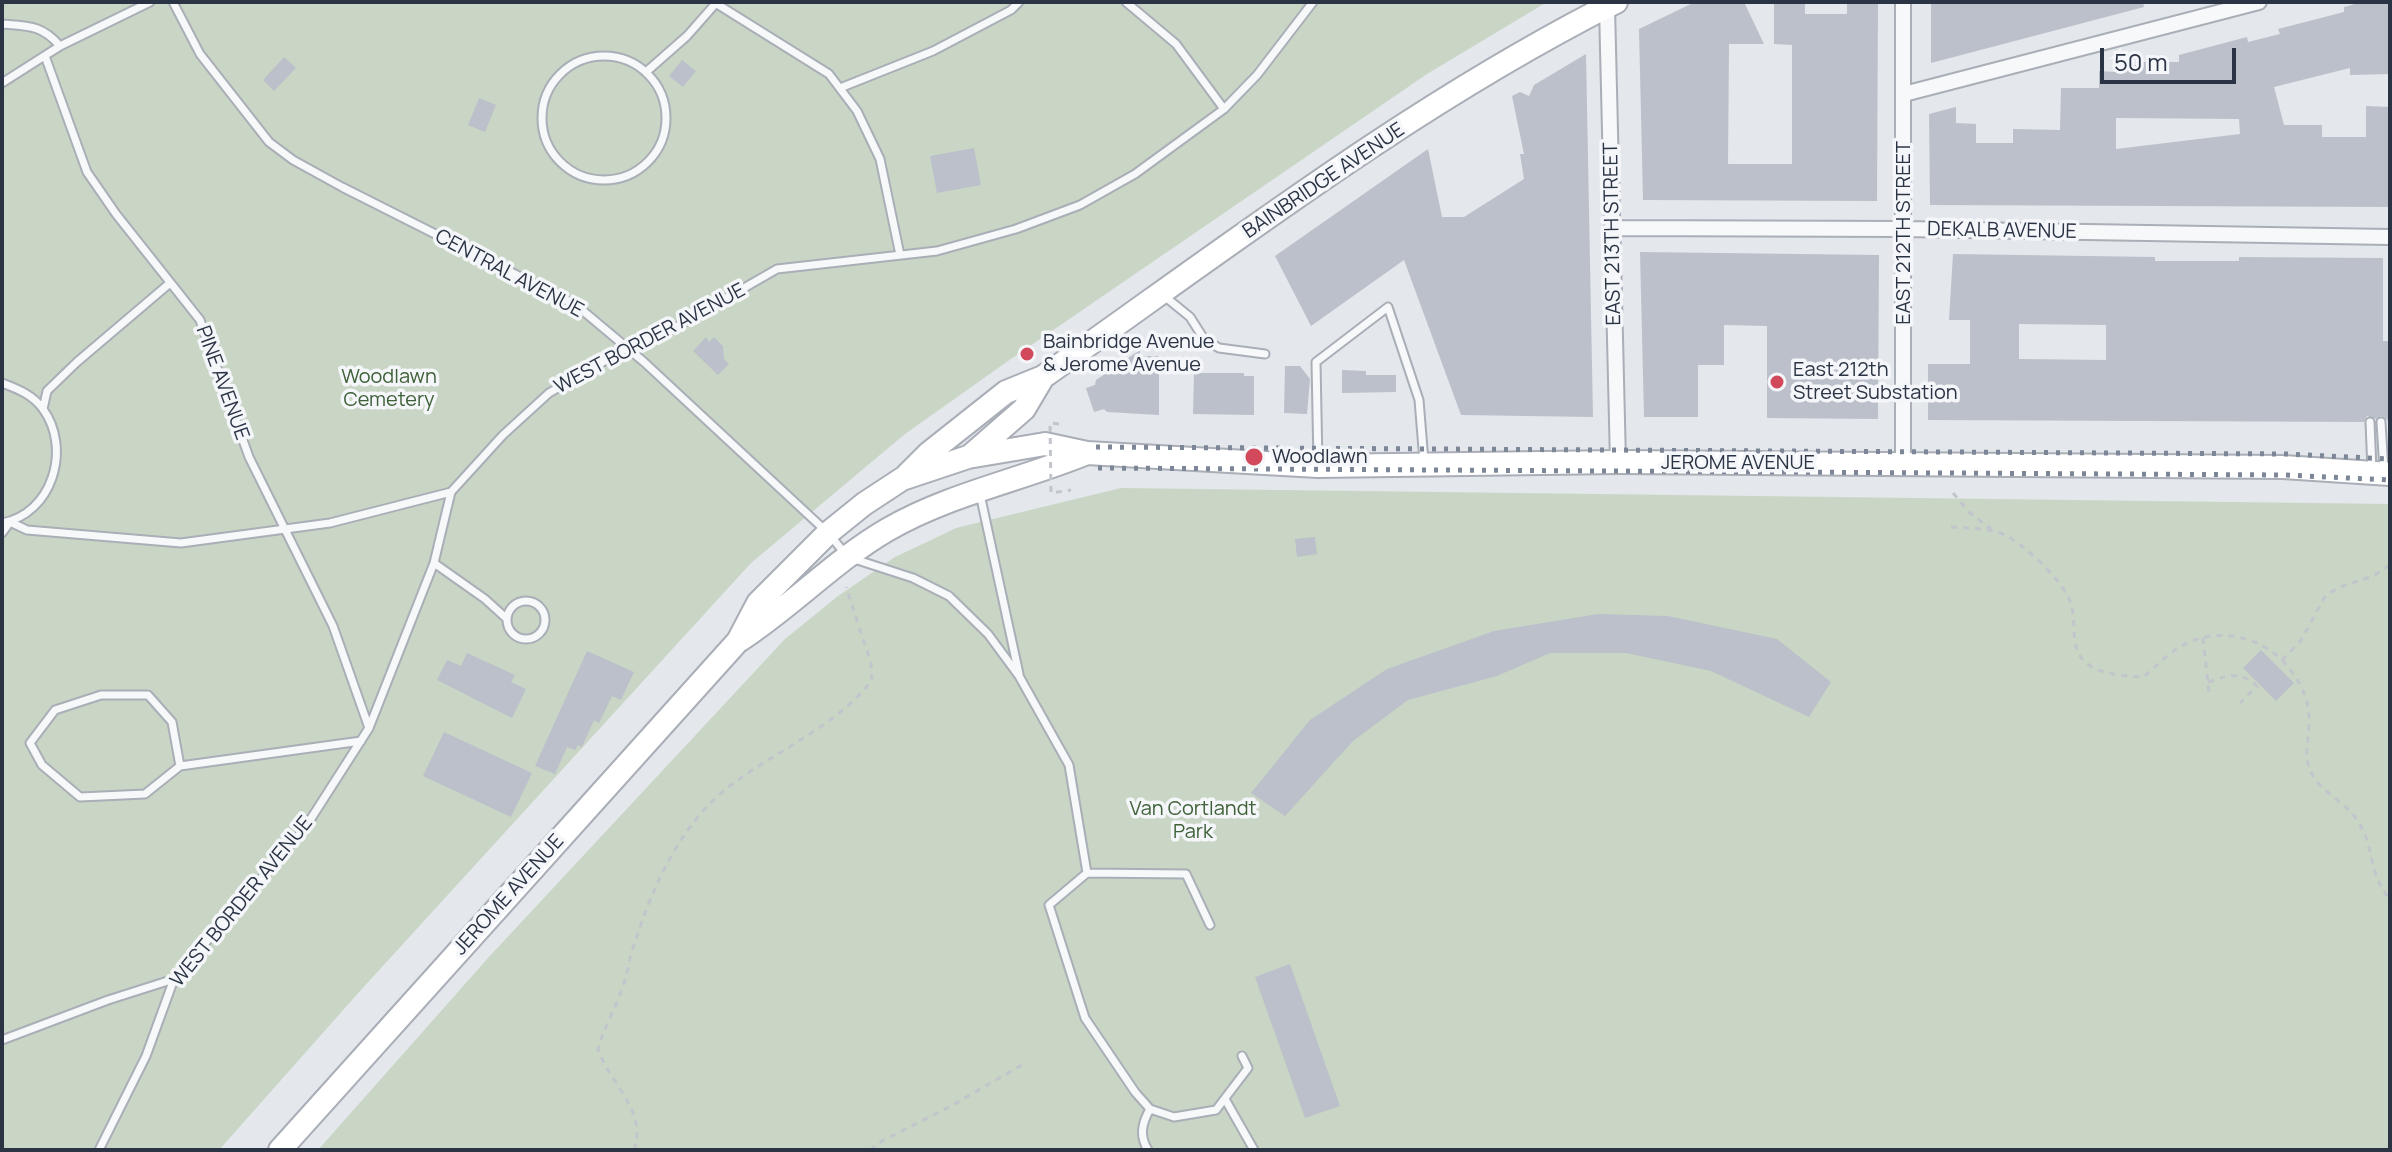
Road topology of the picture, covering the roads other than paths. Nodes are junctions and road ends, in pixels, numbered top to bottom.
1 (150, 2) edge
2 (173, 2) edge
3 (1019, 2) edge
4 (1126, 2) edge
5 (1313, 2) edge
6 (1903, 2) edge
7 (2259, 2) edge
8 (717, 3) edge
9 (1611, 4) edge
10 (2, 24) edge
11 (60, 46) junction
12 (45, 56) junction
13 (646, 72) junction
14 (2, 83) edge
15 (840, 88) junction
16 (1904, 94) junction
17 (1224, 109) junction
18 (1614, 228) junction
19 (1904, 229) junction
20 (2390, 237) edge
21 (900, 255) junction
22 (170, 283) junction
23 (1162, 293) junction
24 (627, 348) junction
25 (1265, 354) dead end
26 (1043, 377) junction
27 (2, 383) edge
28 (43, 409) junction
29 (2370, 422) dead end
30 (2381, 422) dead end
31 (1087, 453) junction
32 (968, 457) junction
33 (1618, 462) junction
34 (1903, 464) junction
35 (1425, 465) junction
36 (1318, 466) junction
37 (2382, 473) edge
38 (902, 479) junction
39 (979, 490) junction
40 (451, 492) junction
41 (6, 522) edge
42 (287, 530) junction
43 (2, 533) edge
44 (828, 533) junction
45 (848, 557) junction
46 (434, 563) junction
47 (507, 619) junction
48 (738, 641) junction
49 (1019, 676) junction
50 (369, 728) junction
51 (361, 741) junction
52 (180, 766) junction
53 (1087, 873) junction
54 (1210, 925) dead end
55 (174, 979) junction
56 (2, 1040) edge
57 (1242, 1056) dead end
58 (1225, 1099) junction
59 (1150, 1109) junction
60 (99, 1150) edge
61 (280, 1150) edge
62 (1148, 1150) edge
63 (1254, 1150) edge

1 - 11 lane
2 - 24 lane, CENTRAL AVENUE
3 - 15 lane
4 - 17 lane
5 - 17 lane, WEST BORDER AVENUE
6 - 16 street, EAST 212TH STREET
7 - 16 street
8 - 13 lane
8 - 15 lane
9 - 18 street, EAST 213TH STREET
9 - 23 main road, BAINBRIDGE AVENUE
10 - 11 lane
11 - 12 lane
12 - 14 lane
12 - 22 lane, PINE AVENUE
13 - 13 lane
15 - 21 lane
16 - 19 street, EAST 212TH STREET
17 - 21 lane, WEST BORDER AVENUE
18 - 19 street, DEKALB AVENUE
18 - 33 street, EAST 213TH STREET
19 - 20 street, DEKALB AVENUE
19 - 34 street, EAST 212TH STREET
21 - 24 lane, WEST BORDER AVENUE
22 - 28 lane
22 - 42 lane, PINE AVENUE
23 - 25 lane
23 - 26 main road, BAINBRIDGE AVENUE
24 - 40 lane, WEST BORDER AVENUE
24 - 44 lane, CENTRAL AVENUE
26 - 32 main road, BAINBRIDGE AVENUE
26 - 38 main road, BAINBRIDGE AVENUE
27 - 28 lane
28 - 41 lane
29 - 37 lane
30 - 37 lane
31 - 32 main road, JEROME AVENUE
31 - 36 main road, JEROME AVENUE
31 - 39 main road, JEROME AVENUE
32 - 38 main road, JEROME AVENUE
32 - 39 main road
33 - 34 main road, JEROME AVENUE
33 - 35 main road, JEROME AVENUE
34 - 37 main road, JEROME AVENUE
35 - 36 main road, JEROME AVENUE
35 - 36 lane
38 - 44 main road, JEROME AVENUE
39 - 45 main road, JEROME AVENUE
39 - 49 lane
40 - 42 lane
40 - 46 lane, WEST BORDER AVENUE
41 - 42 lane
41 - 43 lane
42 - 50 lane, PINE AVENUE
44 - 45 lane, CENTRAL AVENUE
44 - 48 main road, JEROME AVENUE
45 - 48 main road, JEROME AVENUE
45 - 49 lane
46 - 47 lane
46 - 50 lane, WEST BORDER AVENUE
47 - 47 lane
48 - 61 main road, JEROME AVENUE
49 - 53 lane
50 - 51 lane, WEST BORDER AVENUE
51 - 52 lane
51 - 55 lane, WEST BORDER AVENUE
52 - 52 lane
53 - 54 lane
53 - 59 lane
55 - 56 lane
55 - 60 lane, WEST BORDER AVENUE
57 - 58 lane
58 - 59 lane
58 - 63 lane
59 - 62 lane

